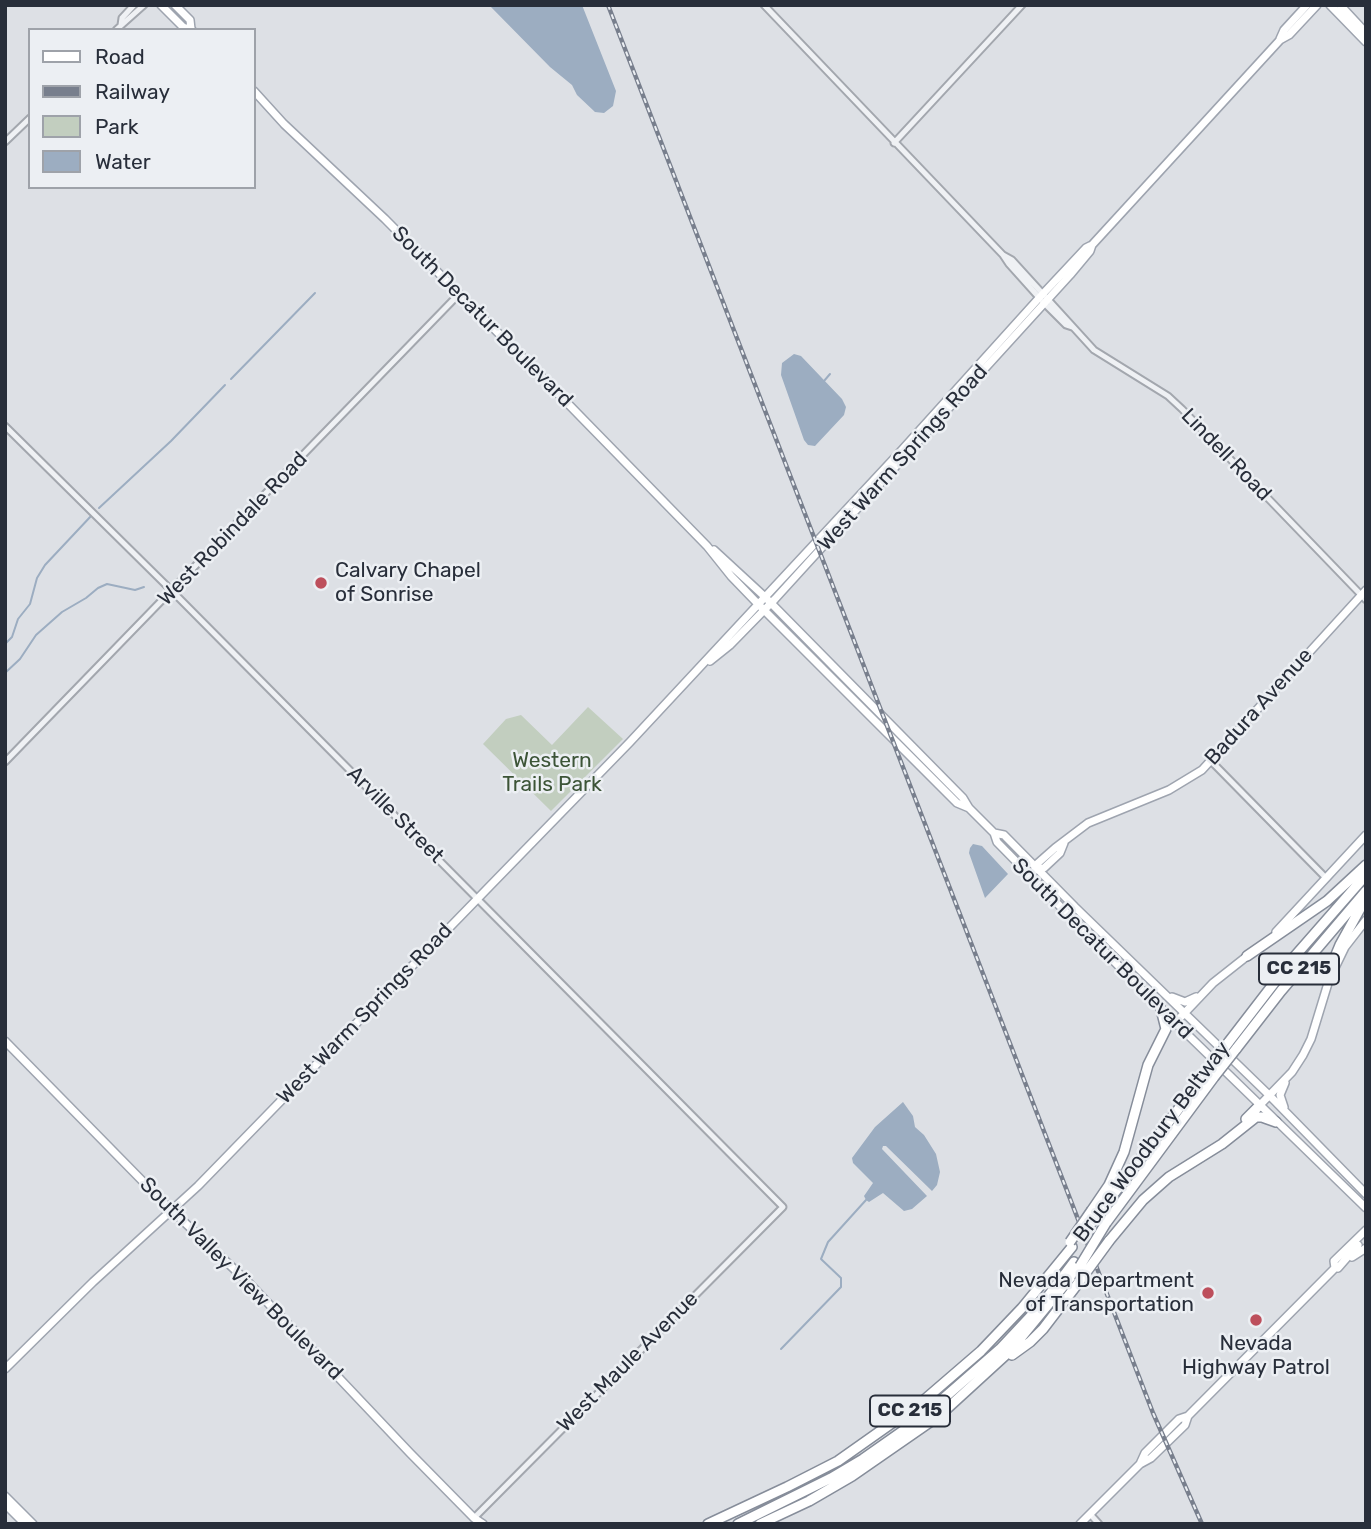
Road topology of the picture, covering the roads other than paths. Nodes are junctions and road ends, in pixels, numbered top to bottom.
1 (134, 5) edge
2 (144, 5) edge
3 (161, 5) edge
4 (175, 5) edge
5 (764, 5) edge
6 (1022, 5) edge
7 (1307, 5) edge
8 (1317, 5) edge
9 (1330, 5) edge
10 (1340, 5) edge
11 (118, 27) edge
12 (188, 28) edge
13 (192, 28) edge
14 (1366, 33) edge
15 (1280, 40) junction
16 (1366, 41) edge
17 (256, 92) edge
18 (28, 120) edge
19 (5, 142) edge
20 (894, 143) junction
21 (459, 294) junction
22 (1044, 298) junction
23 (5, 426) edge
24 (707, 546) junction
25 (172, 591) junction
26 (1364, 595) edge
27 (765, 597) junction
28 (771, 604) junction
29 (761, 607) junction
30 (1211, 761) junction
31 (5, 762) edge
32 (969, 808) junction
33 (994, 833) junction
34 (1366, 835) edge
35 (1366, 865) edge
36 (1036, 869) junction
37 (1366, 874) edge
38 (1030, 876) junction
39 (1326, 878) junction
40 (1366, 891) edge
41 (1366, 898) edge
42 (477, 899) junction
43 (1366, 920) edge
44 (1247, 956) junction
45 (1329, 980) junction
46 (1213, 984) junction
47 (1160, 989) junction
48 (1161, 1009) junction
49 (1185, 1013) junction
50 (1175, 1023) junction
51 (5, 1041) edge
52 (1160, 1042) junction
53 (1232, 1046) junction
54 (1292, 1072) junction
55 (1210, 1075) junction
56 (1269, 1095) junction
57 (1259, 1106) junction
58 (1290, 1117) junction
59 (1276, 1122) junction
60 (1231, 1136) junction
61 (1366, 1194) edge
62 (783, 1207) joint
63 (1366, 1208) edge
64 (174, 1210) junction
65 (1094, 1213) junction
66 (1366, 1230) edge
67 (1366, 1237) edge
68 (1366, 1243) edge
69 (1366, 1248) edge
70 (1352, 1257) junction
71 (1077, 1264) junction
72 (1336, 1268) junction
73 (5, 1366) edge
74 (991, 1370) junction
75 (5, 1496) edge
76 (5, 1504) edge
77 (1090, 1514) junction
78 (476, 1521) edge
79 (25, 1524) edge
80 (33, 1524) edge
81 (483, 1524) edge
82 (708, 1524) edge
83 (738, 1524) edge
84 (760, 1524) edge
85 (1080, 1524) edge
86 (1099, 1524) edge

1 - 11 street
2 - 11 street
3 - 12 main road
4 - 13 main road
5 - 20 street, Lindell Road
6 - 20 street
7 - 15 main road, West Warm Springs Road
8 - 15 main road, West Warm Springs Road
9 - 16 main road
10 - 14 main road
15 - 22 main road, West Warm Springs Road
17 - 21 main road, South Decatur Boulevard
18 - 19 street
20 - 22 street, Lindell Road
21 - 24 main road, South Decatur Boulevard
21 - 25 street, West Robindale Road
22 - 26 street, Lindell Road
22 - 27 main road, West Warm Springs Road
22 - 28 main road, West Warm Springs Road
23 - 25 street, Arville Street
24 - 27 main road, South Decatur Boulevard
24 - 29 main road, South Decatur Boulevard
25 - 31 street, West Robindale Road
25 - 42 street, Arville Street
26 - 30 main road, Badura Avenue
27 - 28 main road, South Decatur Boulevard
27 - 29 main road, West Warm Springs Road
28 - 29 main road, West Warm Springs Road
28 - 32 main road, South Decatur Boulevard
29 - 32 main road, South Decatur Boulevard
29 - 42 main road, West Warm Springs Road
30 - 36 main road, Badura Avenue
30 - 39 street
32 - 33 main road, South Decatur Boulevard
33 - 36 main road, South Decatur Boulevard
33 - 38 main road, South Decatur Boulevard
34 - 39 main road
35 - 44 highway
36 - 38 main road, Badura Avenue
36 - 47 main road, South Decatur Boulevard
37 - 53 highway, Bruce Woodbury Beltway / CC 215
38 - 48 main road, South Decatur Boulevard
39 - 44 main road
40 - 53 highway, Bruce Woodbury Beltway / CC 215
41 - 45 highway
42 - 62 street, Arville Street
42 - 64 main road, West Warm Springs Road
43 - 45 main road
44 - 46 main road
45 - 54 main road
46 - 47 main road
46 - 49 main road
47 - 49 main road, South Decatur Boulevard
48 - 50 main road, South Decatur Boulevard
48 - 52 highway
49 - 50 main road
49 - 56 main road, South Decatur Boulevard
50 - 52 highway
50 - 57 main road, South Decatur Boulevard
51 - 64 main road, South Valley View Boulevard
52 - 65 highway
53 - 55 highway, Bruce Woodbury Beltway / CC 215, bridge
54 - 56 main road
54 - 58 main road
55 - 65 highway, Bruce Woodbury Beltway / CC 215
55 - 71 highway, Bruce Woodbury Beltway / CC 215, bridge
56 - 57 main road
56 - 58 main road, South Decatur Boulevard
57 - 59 main road, South Decatur Boulevard
57 - 60 highway
58 - 61 main road, South Decatur Boulevard
59 - 60 highway
59 - 63 main road, South Decatur Boulevard
60 - 74 highway, bridge
62 - 78 street, West Maule Avenue
64 - 73 main road, West Warm Springs Road
64 - 78 main road, South Valley View Boulevard
65 - 82 highway, Bruce Woodbury Beltway / CC 215, bridge
66 - 72 main road
67 - 72 main road
68 - 70 main road
69 - 70 main road
70 - 72 main road
71 - 74 highway, CC 215
71 - 83 highway, Bruce Woodbury Beltway / CC 215
72 - 77 main road
74 - 84 highway, CC 215
75 - 80 main road
76 - 79 main road
77 - 85 main road
77 - 86 street
78 - 81 main road, South Valley View Boulevard

